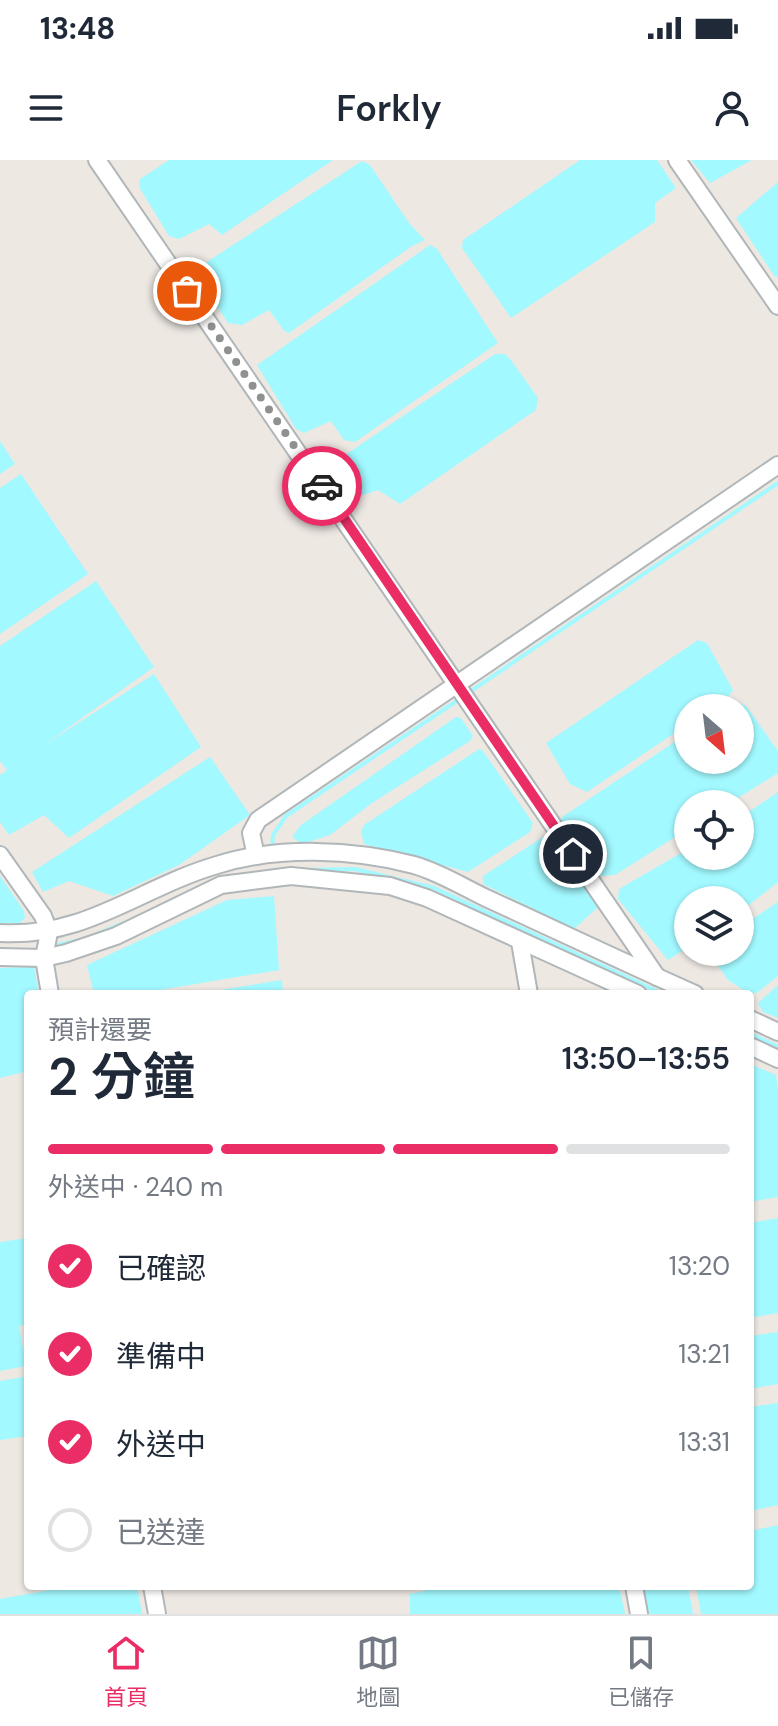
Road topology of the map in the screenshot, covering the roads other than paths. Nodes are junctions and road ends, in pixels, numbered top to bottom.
1 (97, 160) edge
2 (677, 160) edge
3 (778, 306) edge
4 (778, 465) edge
5 (458, 685) junction
6 (0, 855) edge
7 (256, 856) junction
8 (49, 932) junction
9 (0, 933) edge
10 (520, 942) junction
11 (0, 957) edge
12 (44, 958) junction
13 (657, 977) junction
14 (49, 990) edge
15 (528, 990) edge
16 (629, 990) edge
17 (686, 990) edge
18 (754, 1021) edge
19 (778, 1032) edge
20 (754, 1048) edge
21 (778, 1059) edge
22 (153, 1590) edge
23 (635, 1590) edge
24 (157, 1614) edge
25 (639, 1614) edge

1 - 5 street
2 - 3 street
4 - 5 street
5 - 7 street
5 - 13 street
6 - 8 street
7 - 8 street
7 - 13 street
8 - 9 street
8 - 12 street
10 - 12 street
10 - 15 street
10 - 16 street
11 - 12 street
12 - 14 street
13 - 17 street
18 - 19 street
20 - 21 street
22 - 24 street
23 - 25 street

